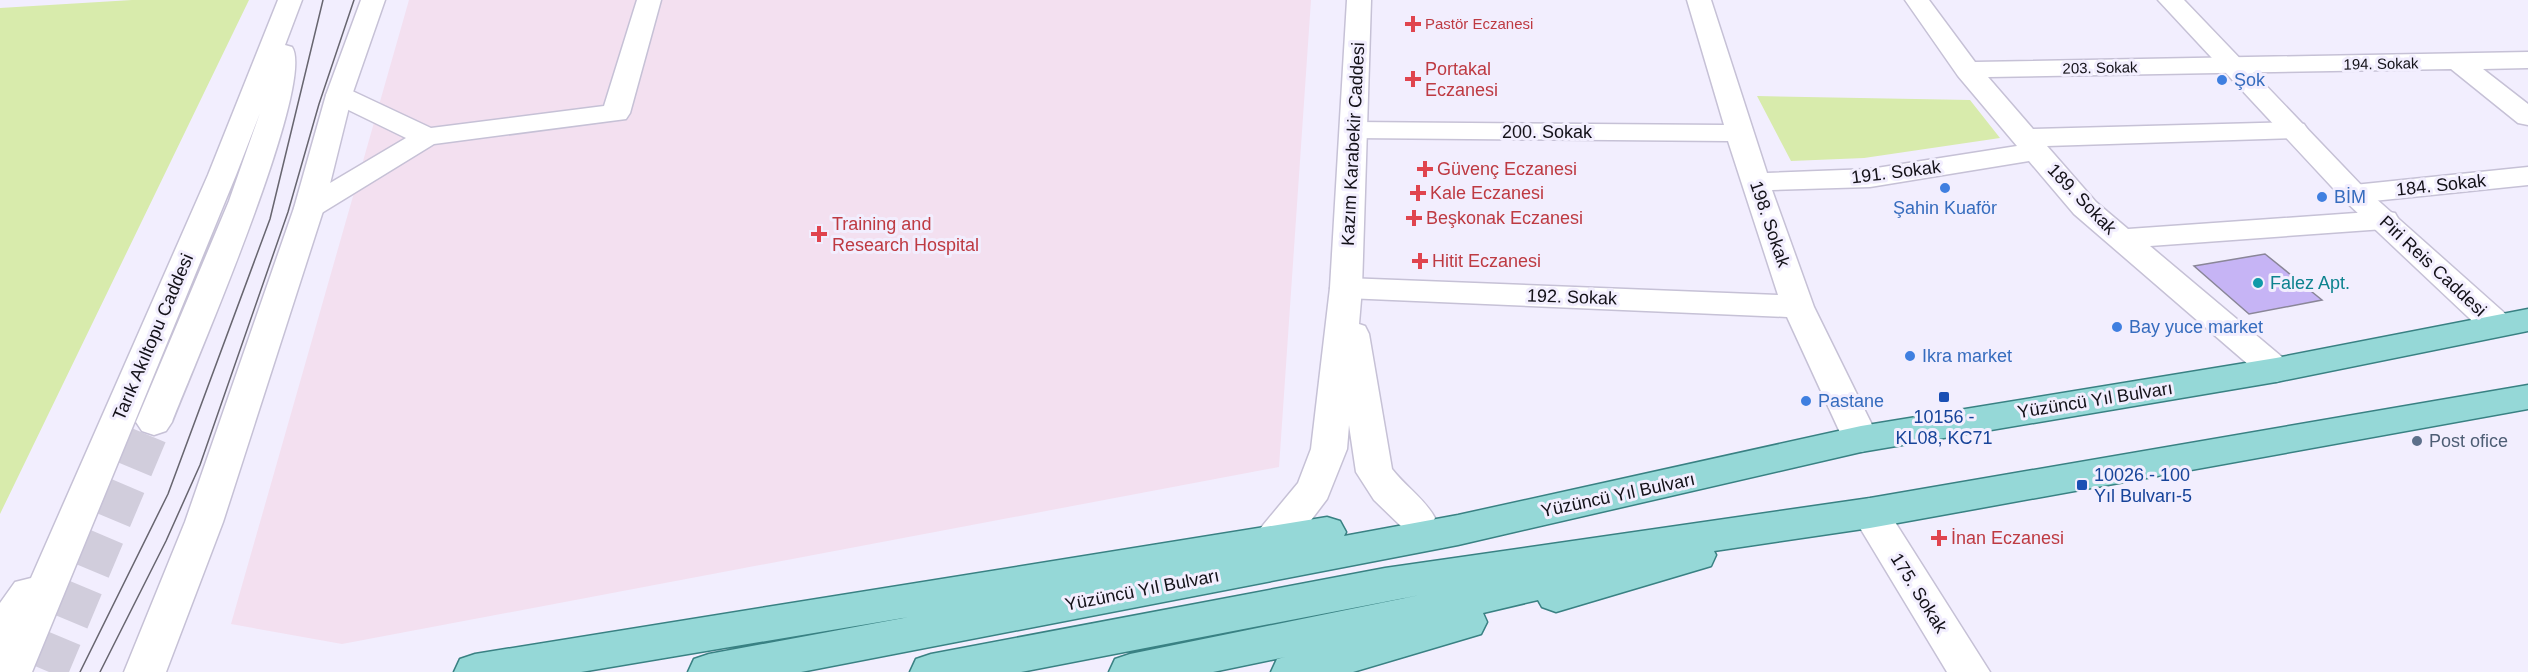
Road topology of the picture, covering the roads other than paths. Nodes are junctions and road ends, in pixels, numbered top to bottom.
1 (372, 0) edge
2 (649, 0) edge
3 (1359, 0) edge
4 (1699, 0) edge
5 (1917, 0) edge
6 (2170, 0) edge
7 (288, 5) edge
8 (2528, 60) edge
9 (2458, 62) junction
10 (2233, 67) junction
11 (1967, 70) junction
12 (339, 95) junction
13 (2528, 117) edge
14 (1354, 130) junction
15 (2294, 130) junction
16 (1740, 133) junction
17 (426, 137) junction
18 (2031, 145) junction
19 (2528, 176) edge
20 (1755, 182) junction
21 (2354, 194) junction
22 (309, 208) junction
23 (2384, 220) junction
24 (2120, 239) junction
25 (1346, 288) junction
26 (1798, 307) junction
27 (2513, 322) edge
28 (2276, 370) junction
29 (2528, 397) edge
30 (154, 422) tunnel mouth
31 (1861, 439) junction
32 (1771, 461) junction
33 (1870, 513) junction
34 (1416, 518) junction
35 (1814, 521) junction
36 (73, 529) junction
37 (1273, 541) junction
38 (165, 621) junction
39 (0, 636) edge
40 (1301, 671) edge
41 (11, 672) edge
42 (145, 672) edge
43 (164, 672) edge
44 (475, 672) edge
45 (709, 672) edge
46 (931, 672) edge
47 (1130, 672) edge
48 (1969, 672) edge

1 - 12 street
2 - 17 street
3 - 14 street, Kazım Karabekir Caddesi
4 - 16 street, 198. Sokak
5 - 11 street, 189. Sokak
6 - 10 street, Piri Reis Caddesi
7 - 30 street
7 - 36 street, Tarık Akıltopu Caddesi
8 - 9 street, 194. Sokak
9 - 10 street, 194. Sokak
9 - 13 street
10 - 11 street, 203. Sokak
10 - 15 street, Piri Reis Caddesi
11 - 18 street, 189. Sokak
12 - 17 street
12 - 22 street
14 - 16 street, 200. Sokak
14 - 25 street, Kazım Karabekir Caddesi
15 - 18 street, 191. Sokak
15 - 21 street, Piri Reis Caddesi
16 - 20 street, 198. Sokak
17 - 22 street
18 - 20 street, 191. Sokak
18 - 24 street, 189. Sokak
19 - 21 street, 184. Sokak
20 - 26 street, 198. Sokak
21 - 23 street, Piri Reis Caddesi
22 - 38 street
23 - 24 street
23 - 27 street, Piri Reis Caddesi
24 - 28 street, 189. Sokak
25 - 26 street, 192. Sokak
25 - 34 street
25 - 37 street
26 - 31 street, 198. Sokak
27 - 28 main road, Yüzüncü Yıl Bulvarı
28 - 31 main road, Yüzüncü Yıl Bulvarı
29 - 33 main road
31 - 32 main road, Yüzüncü Yıl Bulvarı
32 - 34 main road
32 - 45 main road, Yüzüncü Yıl Bulvarı
33 - 35 main road
33 - 48 street, 175. Sokak
34 - 37 main road
35 - 40 main road
35 - 46 main road
35 - 47 main road
36 - 39 street
36 - 41 street, Tarık Akıltopu Caddesi
37 - 44 main road
38 - 42 street
38 - 43 street

